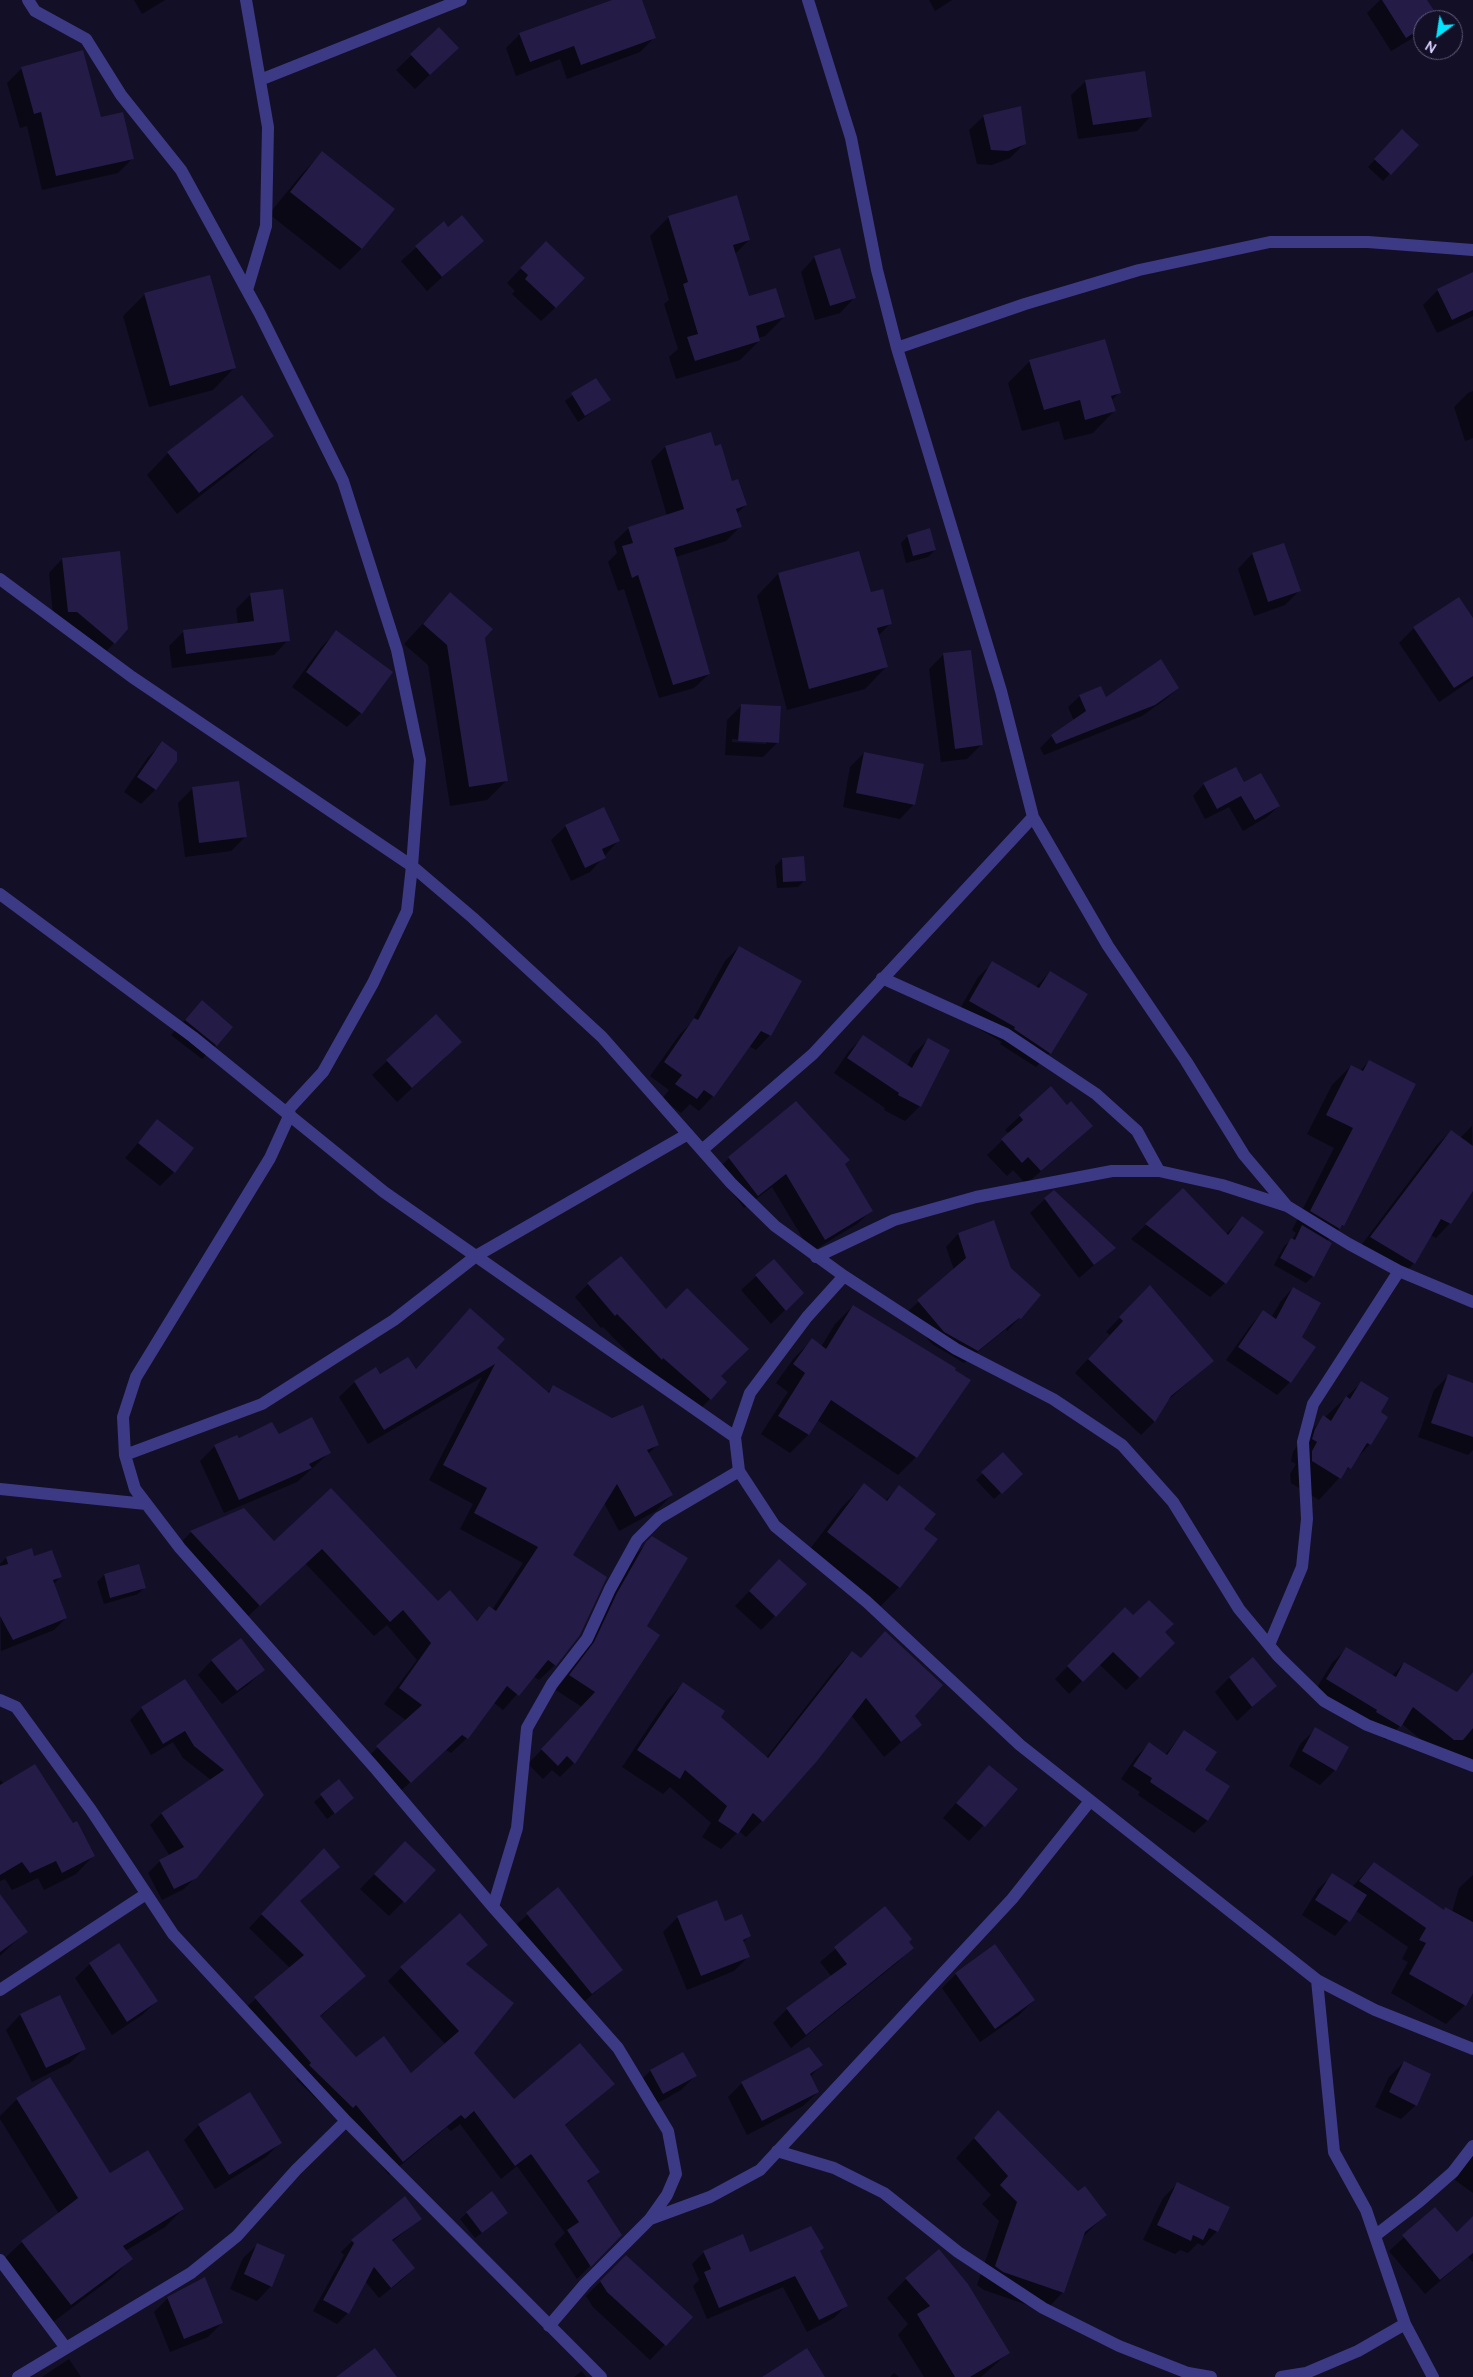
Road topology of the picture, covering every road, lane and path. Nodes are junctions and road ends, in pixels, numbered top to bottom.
1 (28, 0) edge
2 (246, 0) edge
3 (461, 0) edge
4 (808, 0) edge
5 (260, 80) junction
6 (1473, 250) edge
7 (247, 290) junction
8 (897, 348) junction
9 (0, 579) edge
10 (1033, 817) junction
11 (412, 866) junction
12 (0, 894) edge
13 (882, 978) junction
14 (288, 1113) junction
15 (688, 1134) junction
16 (702, 1150) junction
17 (1159, 1171) junction
18 (1287, 1206) junction
19 (476, 1256) junction
20 (816, 1257) junction
21 (1400, 1271) junction
22 (844, 1276) junction
23 (1473, 1302) edge
24 (735, 1436) junction
25 (124, 1456) junction
26 (738, 1471) junction
27 (0, 1489) edge
28 (146, 1504) junction
29 (1270, 1645) junction
30 (0, 1700) edge
31 (1473, 1766) edge
32 (1090, 1801) junction
33 (146, 1894) junction
34 (493, 1907) junction
35 (1317, 1980) junction
36 (0, 1990) edge
37 (1473, 2049) edge
38 (346, 2121) junction
39 (1473, 2146) edge
40 (777, 2151) junction
41 (650, 2219) junction
42 (1376, 2235) junction
43 (0, 2260) edge
44 (1405, 2324) junction
45 (549, 2326) junction
46 (66, 2348) junction
47 (18, 2377) edge
48 (600, 2377) edge
49 (1211, 2377) edge
50 (1281, 2377) edge
51 (1433, 2377) edge

1 - 7 street
2 - 5 street
3 - 5 street
4 - 8 street
5 - 7 street
6 - 8 street
7 - 11 street
8 - 10 street
9 - 11 street
10 - 13 street
10 - 18 street
11 - 14 street
11 - 15 street
12 - 14 street
13 - 16 street
13 - 17 street
14 - 19 street
14 - 25 street
15 - 16 street
15 - 19 street
16 - 20 street
17 - 18 street
17 - 20 street
18 - 21 street
19 - 24 street
19 - 25 street
20 - 22 street
21 - 23 street
21 - 29 street
22 - 24 street
22 - 29 street
24 - 26 street
25 - 28 street
26 - 32 street
26 - 34 street
27 - 28 street
28 - 34 street
29 - 31 street
30 - 33 street
32 - 35 street
32 - 40 street
33 - 36 street
33 - 38 street
34 - 41 street
35 - 37 street
35 - 42 street
38 - 45 street
38 - 46 street
39 - 42 street
40 - 41 street
40 - 49 street
41 - 45 street
42 - 44 street
43 - 46 street
44 - 50 street
44 - 51 street
45 - 48 street
46 - 47 street

